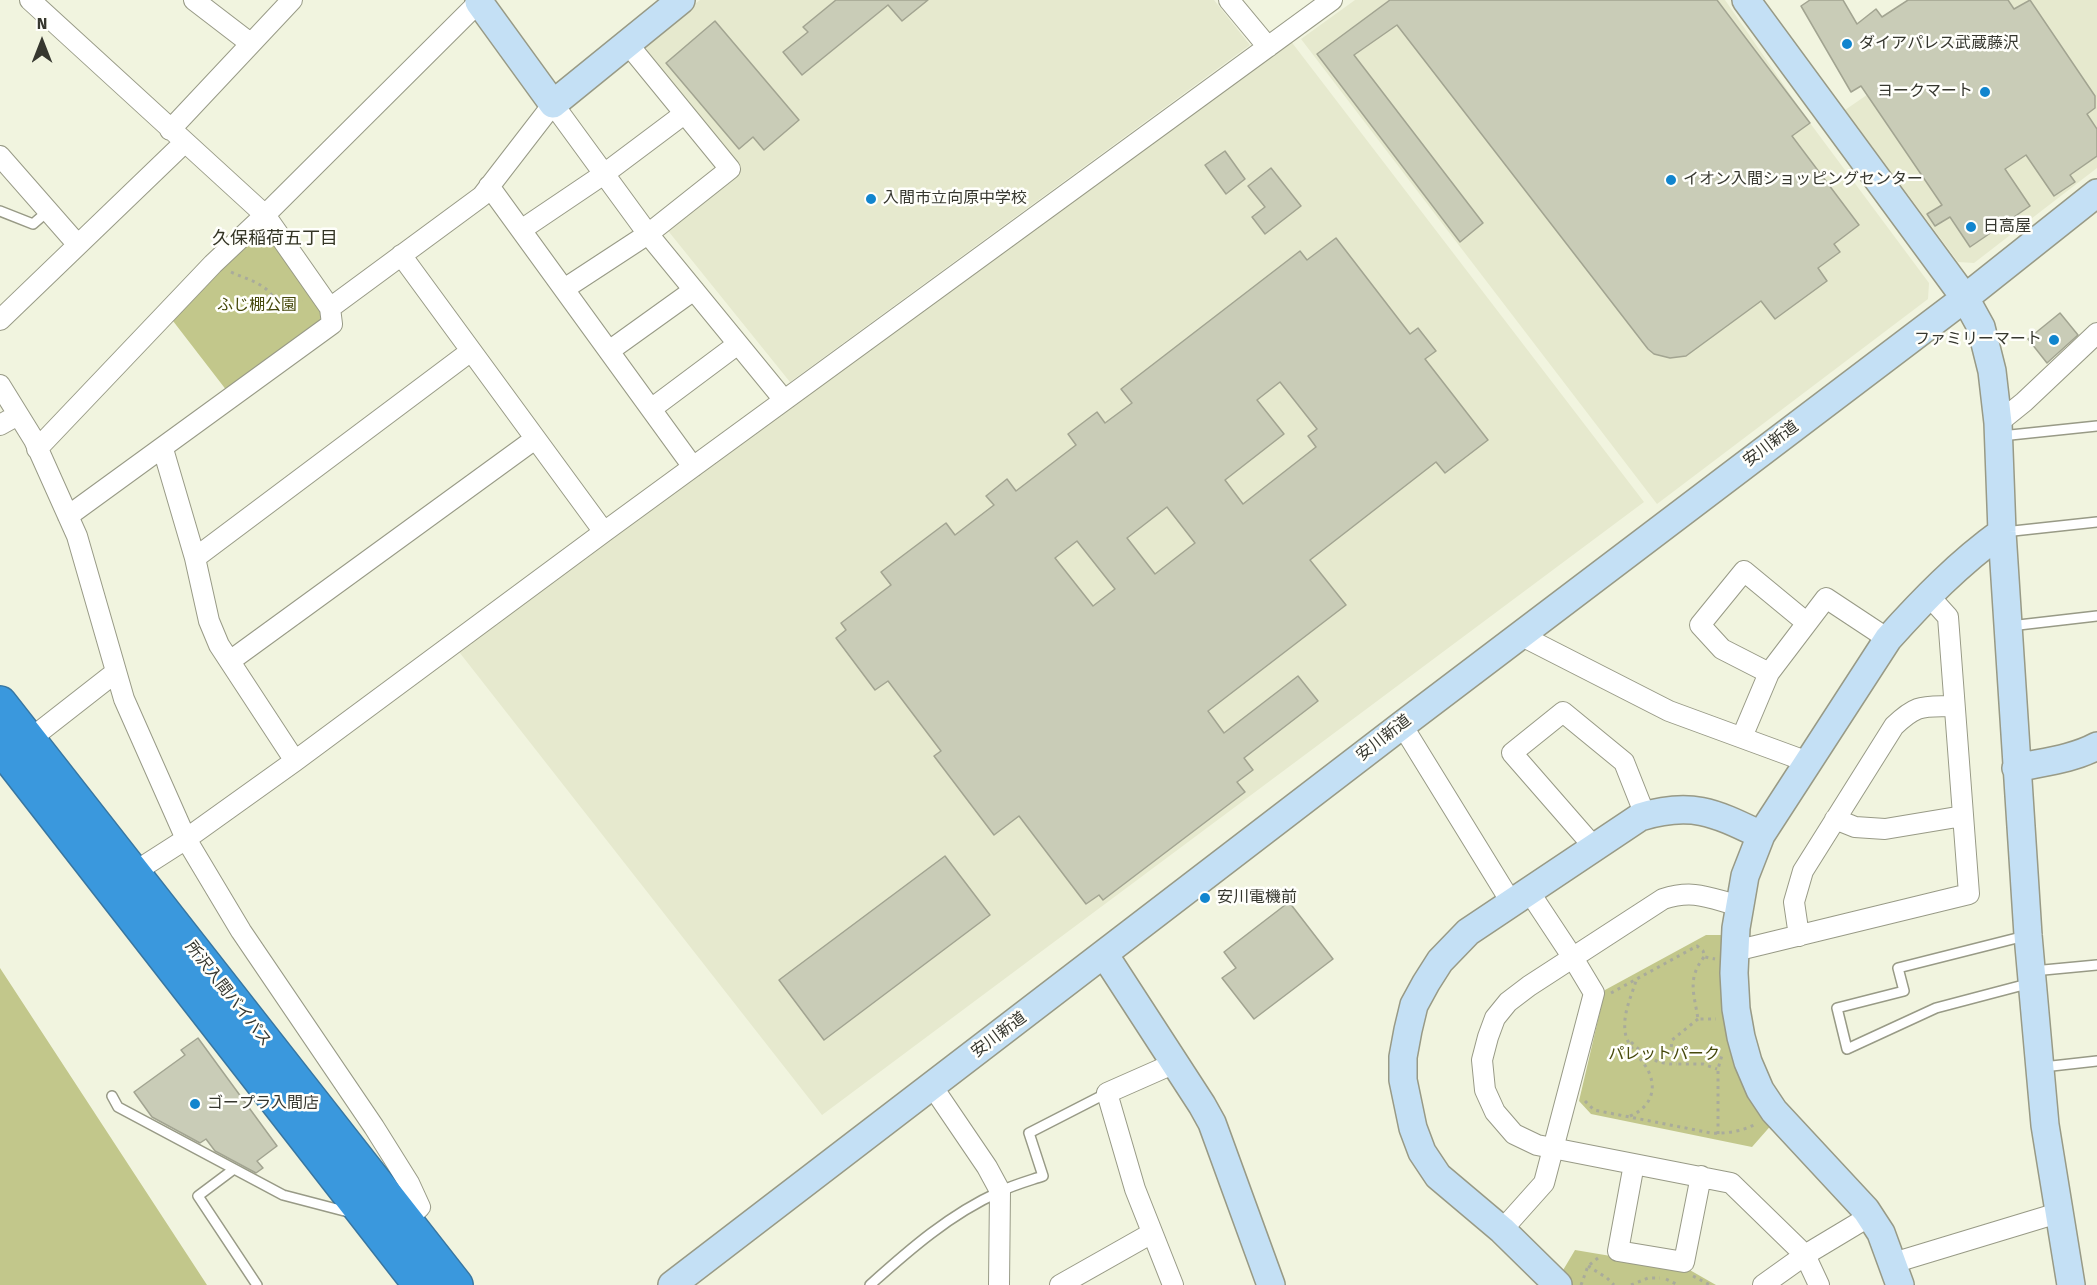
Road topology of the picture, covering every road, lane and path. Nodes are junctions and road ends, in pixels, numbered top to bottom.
1 (30, 0) edge
2 (194, 0) edge
3 (292, 0) edge
4 (681, 0) edge
5 (1229, 0) edge
6 (1332, 0) edge
7 (1746, 0) edge
8 (472, 3) edge
9 (250, 43) junction
10 (627, 43) junction
11 (1268, 47) junction
12 (553, 104) junction
13 (684, 114) junction
14 (177, 136) junction
15 (0, 156) edge
16 (604, 174) junction
17 (489, 186) junction
18 (2097, 193) edge
19 (0, 211) edge
20 (48, 211) junction
21 (265, 214) junction
22 (521, 230) junction
23 (648, 234) junction
24 (78, 245) junction
25 (401, 255) junction
26 (213, 264) junction
27 (564, 290) junction
28 (694, 290) junction
29 (1965, 298) junction
30 (328, 305) junction
31 (0, 320) edge
32 (2097, 333) edge
33 (738, 344) junction
34 (471, 351) junction
35 (609, 351) junction
36 (0, 385) edge
37 (784, 400) junction
38 (651, 409) junction
39 (18, 415) junction
40 (0, 425) edge
41 (2097, 426) edge
42 (1998, 430) junction
43 (536, 439) junction
44 (37, 449) junction
45 (163, 449) junction
46 (693, 467) junction
47 (68, 516) junction
48 (2097, 522) edge
49 (604, 532) junction
50 (2002, 532) junction
51 (195, 558) junction
52 (1929, 596) junction
53 (2097, 616) edge
54 (1807, 623) junction
55 (2008, 626) junction
56 (1520, 635) junction
57 (1888, 639) junction
58 (230, 661) junction
59 (116, 672) junction
60 (1769, 673) junction
61 (0, 704) edge
62 (1954, 706) junction
63 (1402, 725) junction
64 (1742, 737) junction
65 (14, 743) edge
66 (2097, 746) edge
67 (295, 761) junction
68 (1808, 762) junction
69 (2016, 768) junction
70 (1645, 815) junction
71 (1963, 816) junction
72 (1835, 819) junction
73 (1761, 835) junction
74 (186, 839) junction
75 (1594, 847) junction
76 (123, 883) junction
77 (1520, 896) junction
78 (1740, 906) junction
79 (2028, 935) junction
80 (1799, 936) junction
81 (1104, 954) junction
82 (1735, 956) junction
83 (1704, 957) junction
84 (1573, 958) junction
85 (2097, 965) edge
86 (2032, 977) junction
87 (1637, 979) junction
88 (1611, 993) dead end
89 (1698, 1019) junction
90 (1719, 1027) dead end
91 (1629, 1041) junction
92 (1722, 1052) dead end
93 (2097, 1061) edge
94 (1175, 1063) junction
95 (1677, 1064) junction
96 (2040, 1067) junction
97 (1718, 1069) junction
98 (932, 1086) junction
99 (1107, 1093) junction
100 (112, 1096) dead end
101 (1584, 1100) dead end
102 (1774, 1111) junction
103 (1628, 1117) junction
104 (1718, 1134) junction
105 (1553, 1149) junction
106 (1634, 1164) junction
107 (234, 1169) junction
108 (1701, 1176) junction
109 (1000, 1191) junction
110 (2058, 1213) junction
111 (366, 1216) junction
112 (1870, 1216) junction
113 (406, 1221) junction
114 (1503, 1230) junction
115 (1152, 1233) junction
116 (1804, 1255) junction
117 (1588, 1266) dead end
118 (1896, 1274) edge
119 (1699, 1279) dead end
120 (257, 1285) edge
121 (420, 1285) edge
122 (456, 1285) edge
123 (674, 1285) edge
124 (870, 1285) edge
125 (999, 1285) edge
126 (1060, 1285) edge
127 (1173, 1285) edge
128 (1271, 1285) edge
129 (1558, 1285) edge
130 (1614, 1285) edge
131 (1631, 1285) edge
132 (1678, 1285) edge
133 (1696, 1285) edge
134 (1762, 1285) edge
135 (1819, 1285) edge
136 (2070, 1285) edge

1 - 14 street
2 - 9 street
3 - 9 street
4 - 10 street
5 - 11 street
6 - 11 street
7 - 29 street
8 - 12 street
8 - 21 street
9 - 14 street
10 - 12 street
10 - 13 street
11 - 37 street
12 - 16 street
12 - 17 street
13 - 16 street
13 - 23 street
14 - 21 street
14 - 24 street
15 - 20 street
16 - 22 street
16 - 23 street
17 - 22 street
17 - 25 street
18 - 29 street, 安川新道
19 - 20 lane
20 - 24 street
21 - 26 street
21 - 30 street
22 - 27 street
23 - 27 street
23 - 28 street
24 - 31 street
25 - 30 street
25 - 34 street
26 - 30 path
26 - 44 street
27 - 35 street
28 - 33 street
28 - 35 street
29 - 42 street
29 - 56 street, 安川新道
30 - 45 street
32 - 42 street
33 - 37 street
33 - 38 street
34 - 43 street
34 - 51 street
35 - 38 street
36 - 39 street
37 - 46 street
38 - 46 street
39 - 40 street
39 - 44 street
41 - 42 lane
42 - 50 street
43 - 49 street
43 - 58 street
44 - 47 street
45 - 47 street
45 - 51 street
46 - 49 street
47 - 59 street
48 - 50 lane
49 - 67 street
50 - 52 street
50 - 55 street
51 - 58 street
52 - 57 street
52 - 62 street
53 - 55 lane
54 - 57 street
54 - 60 street
54 - 60 street
55 - 69 street
56 - 63 street, 安川新道
56 - 64 street
57 - 68 street
58 - 67 street
59 - 65 street
59 - 74 street
60 - 64 street
61 - 65 highway, 所沢入間バイパス
62 - 71 street
62 - 72 street
63 - 77 street
63 - 81 street, 安川新道
64 - 68 street
65 - 76 highway, 所沢入間バイパス
66 - 69 street
67 - 74 street
68 - 73 street
69 - 79 street
70 - 73 street
70 - 75 street
70 - 75 street
71 - 72 street
71 - 80 street
72 - 80 street
73 - 78 street
74 - 76 street
74 - 113 street
75 - 77 street
76 - 111 highway, 所沢入間バイパス
76 - 113 highway, 所沢入間バイパス
77 - 84 street
77 - 114 street
78 - 82 street
78 - 84 street
79 - 86 street
79 - 86 lane
80 - 82 street
81 - 94 street
81 - 98 street, 安川新道
82 - 83 path
82 - 102 street
83 - 87 path
83 - 89 path
84 - 105 street
84 - 105 street
85 - 86 lane
86 - 96 street
87 - 88 path
87 - 91 path
89 - 90 path
89 - 95 path
91 - 95 path
91 - 103 path
92 - 97 path
93 - 96 lane
94 - 99 street
94 - 128 street
95 - 97 path
96 - 110 street
97 - 104 path
98 - 109 street
98 - 123 street, 安川新道
99 - 109 lane
99 - 115 street
100 - 107 lane
101 - 103 path
102 - 104 path
102 - 112 street
103 - 104 path
105 - 106 street
105 - 114 street
106 - 108 street
106 - 108 street
107 - 111 lane
107 - 120 lane
108 - 116 street
109 - 124 lane
109 - 125 street
110 - 118 street
110 - 136 street
111 - 121 highway, 所沢入間バイパス
112 - 116 street
112 - 118 street
113 - 122 highway, 所沢入間バイパス
114 - 129 street
115 - 126 street
115 - 127 street
116 - 134 street
116 - 135 street
117 - 130 path
119 - 133 path
131 - 132 path

